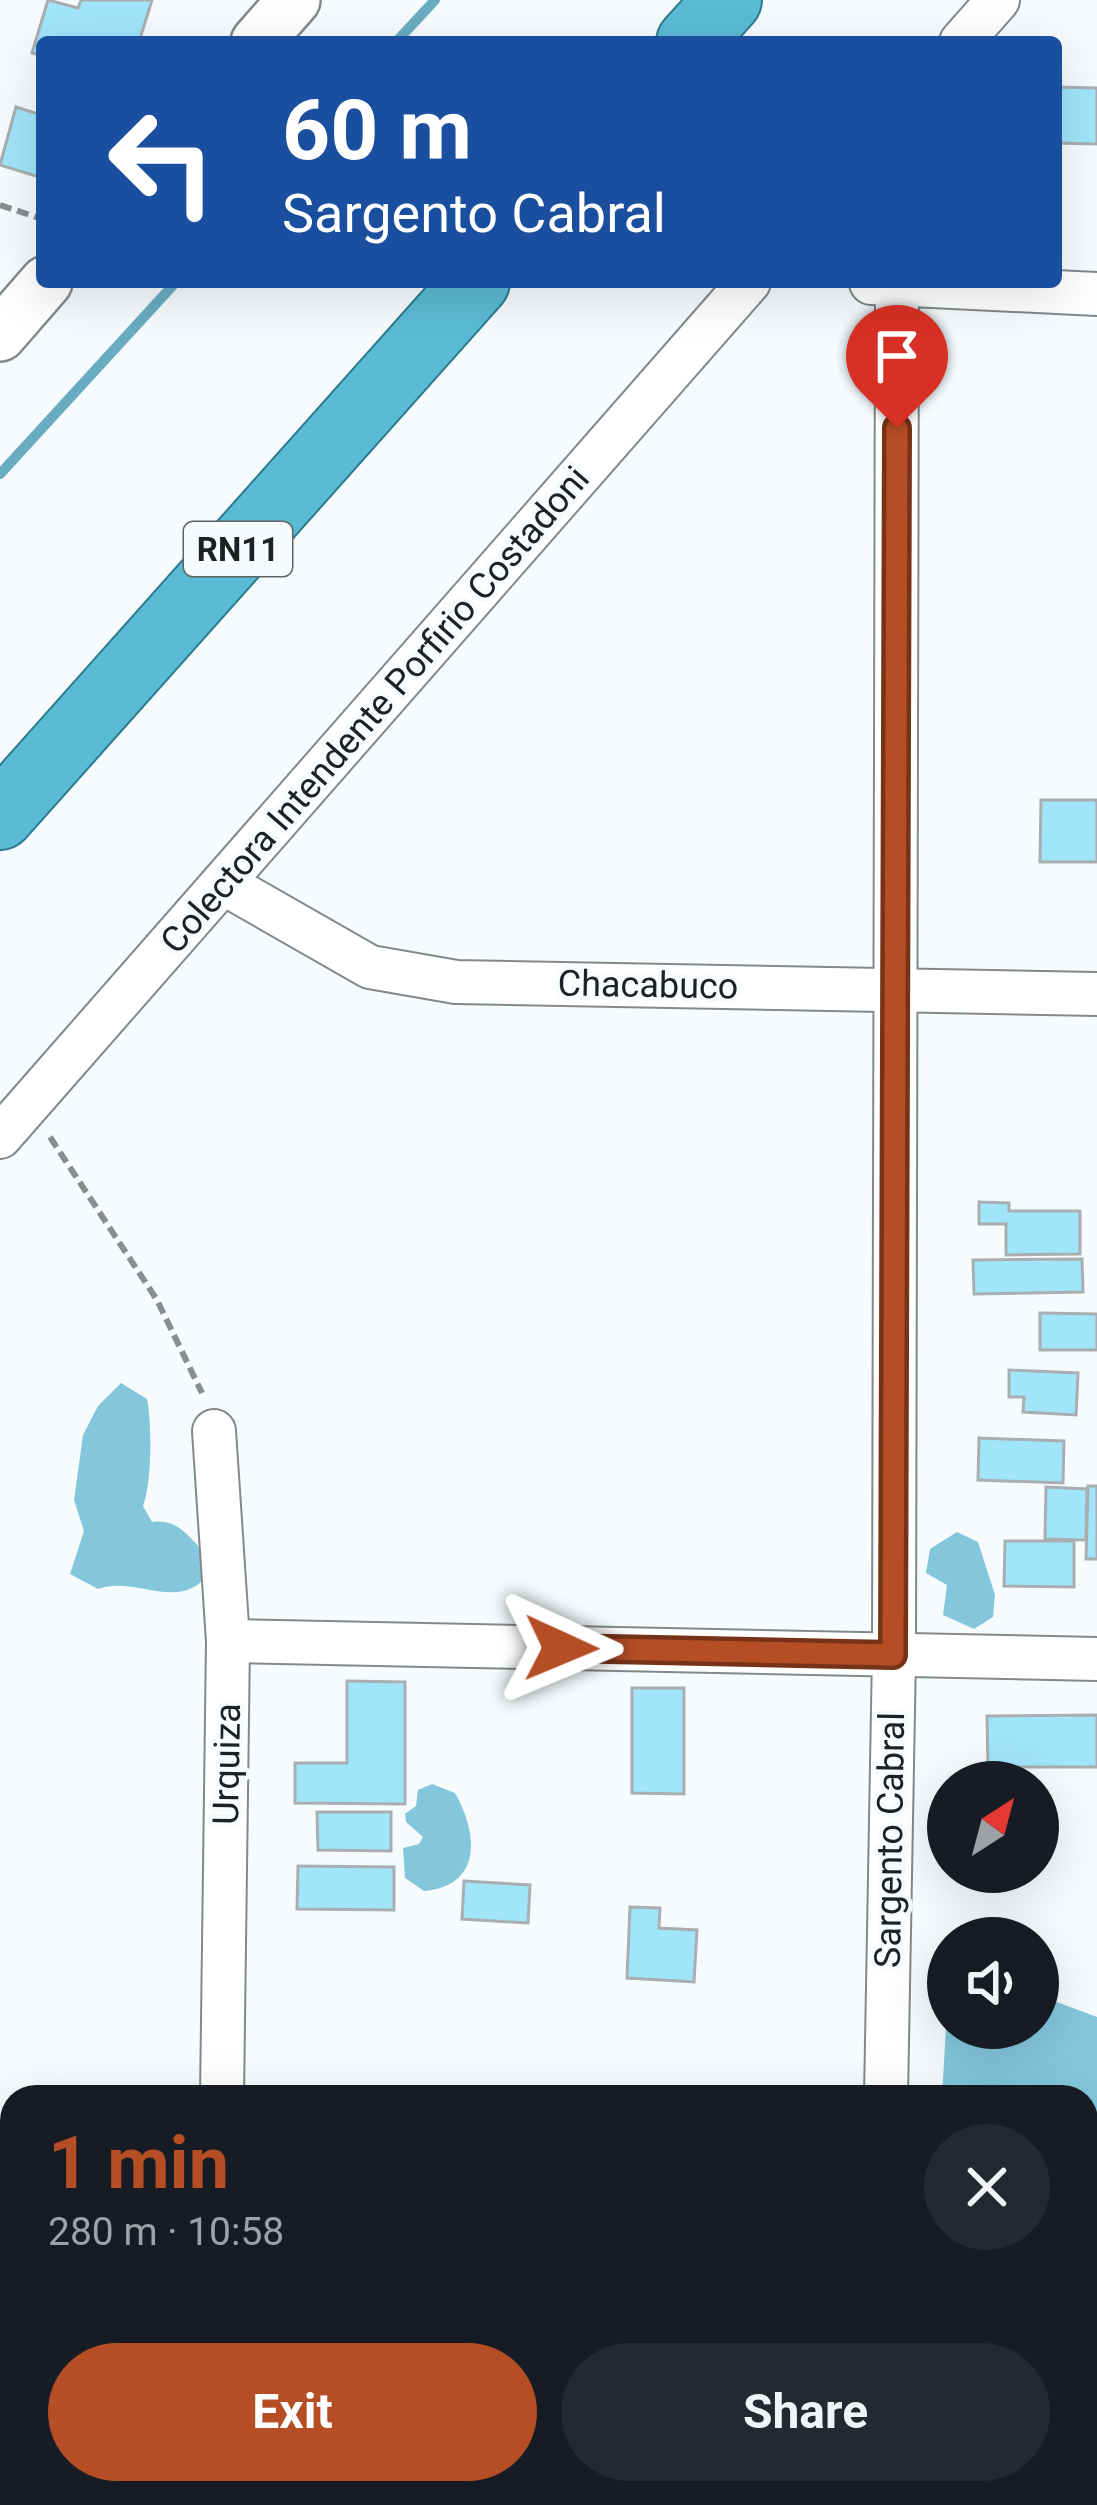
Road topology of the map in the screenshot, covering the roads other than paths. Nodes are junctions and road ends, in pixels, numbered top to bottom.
1 (294, 0) edge
2 (728, 0) edge
3 (998, 0) edge
4 (262, 36) edge
5 (696, 36) edge
6 (966, 36) edge
7 (41, 288) edge
8 (471, 288) edge
9 (744, 288) edge
10 (884, 288) edge
11 (955, 288) edge
12 (1097, 294) edge
13 (0, 335) edge
14 (0, 816) edge
15 (223, 883) junction
16 (895, 990) junction
17 (1097, 994) edge
18 (0, 1137) edge
19 (214, 1431) road end
20 (229, 1641) junction
21 (893, 1655) junction
22 (1097, 1659) edge
23 (221, 2085) edge
24 (886, 2085) edge

1 - 4 street
2 - 5 highway
3 - 6 street
7 - 13 street
8 - 14 highway, RN11
9 - 15 street, Colectora Intendente Porfirio Costadoni
10 - 16 street, Sargento Cabral
11 - 12 street
15 - 16 street, Chacabuco
15 - 18 street, Colectora Intendente Porfirio Costadoni
16 - 17 street, Chacabuco
16 - 21 street, Sargento Cabral
19 - 20 street, Urquiza
20 - 21 street
20 - 23 street, Urquiza
21 - 22 street
21 - 24 street, Sargento Cabral

